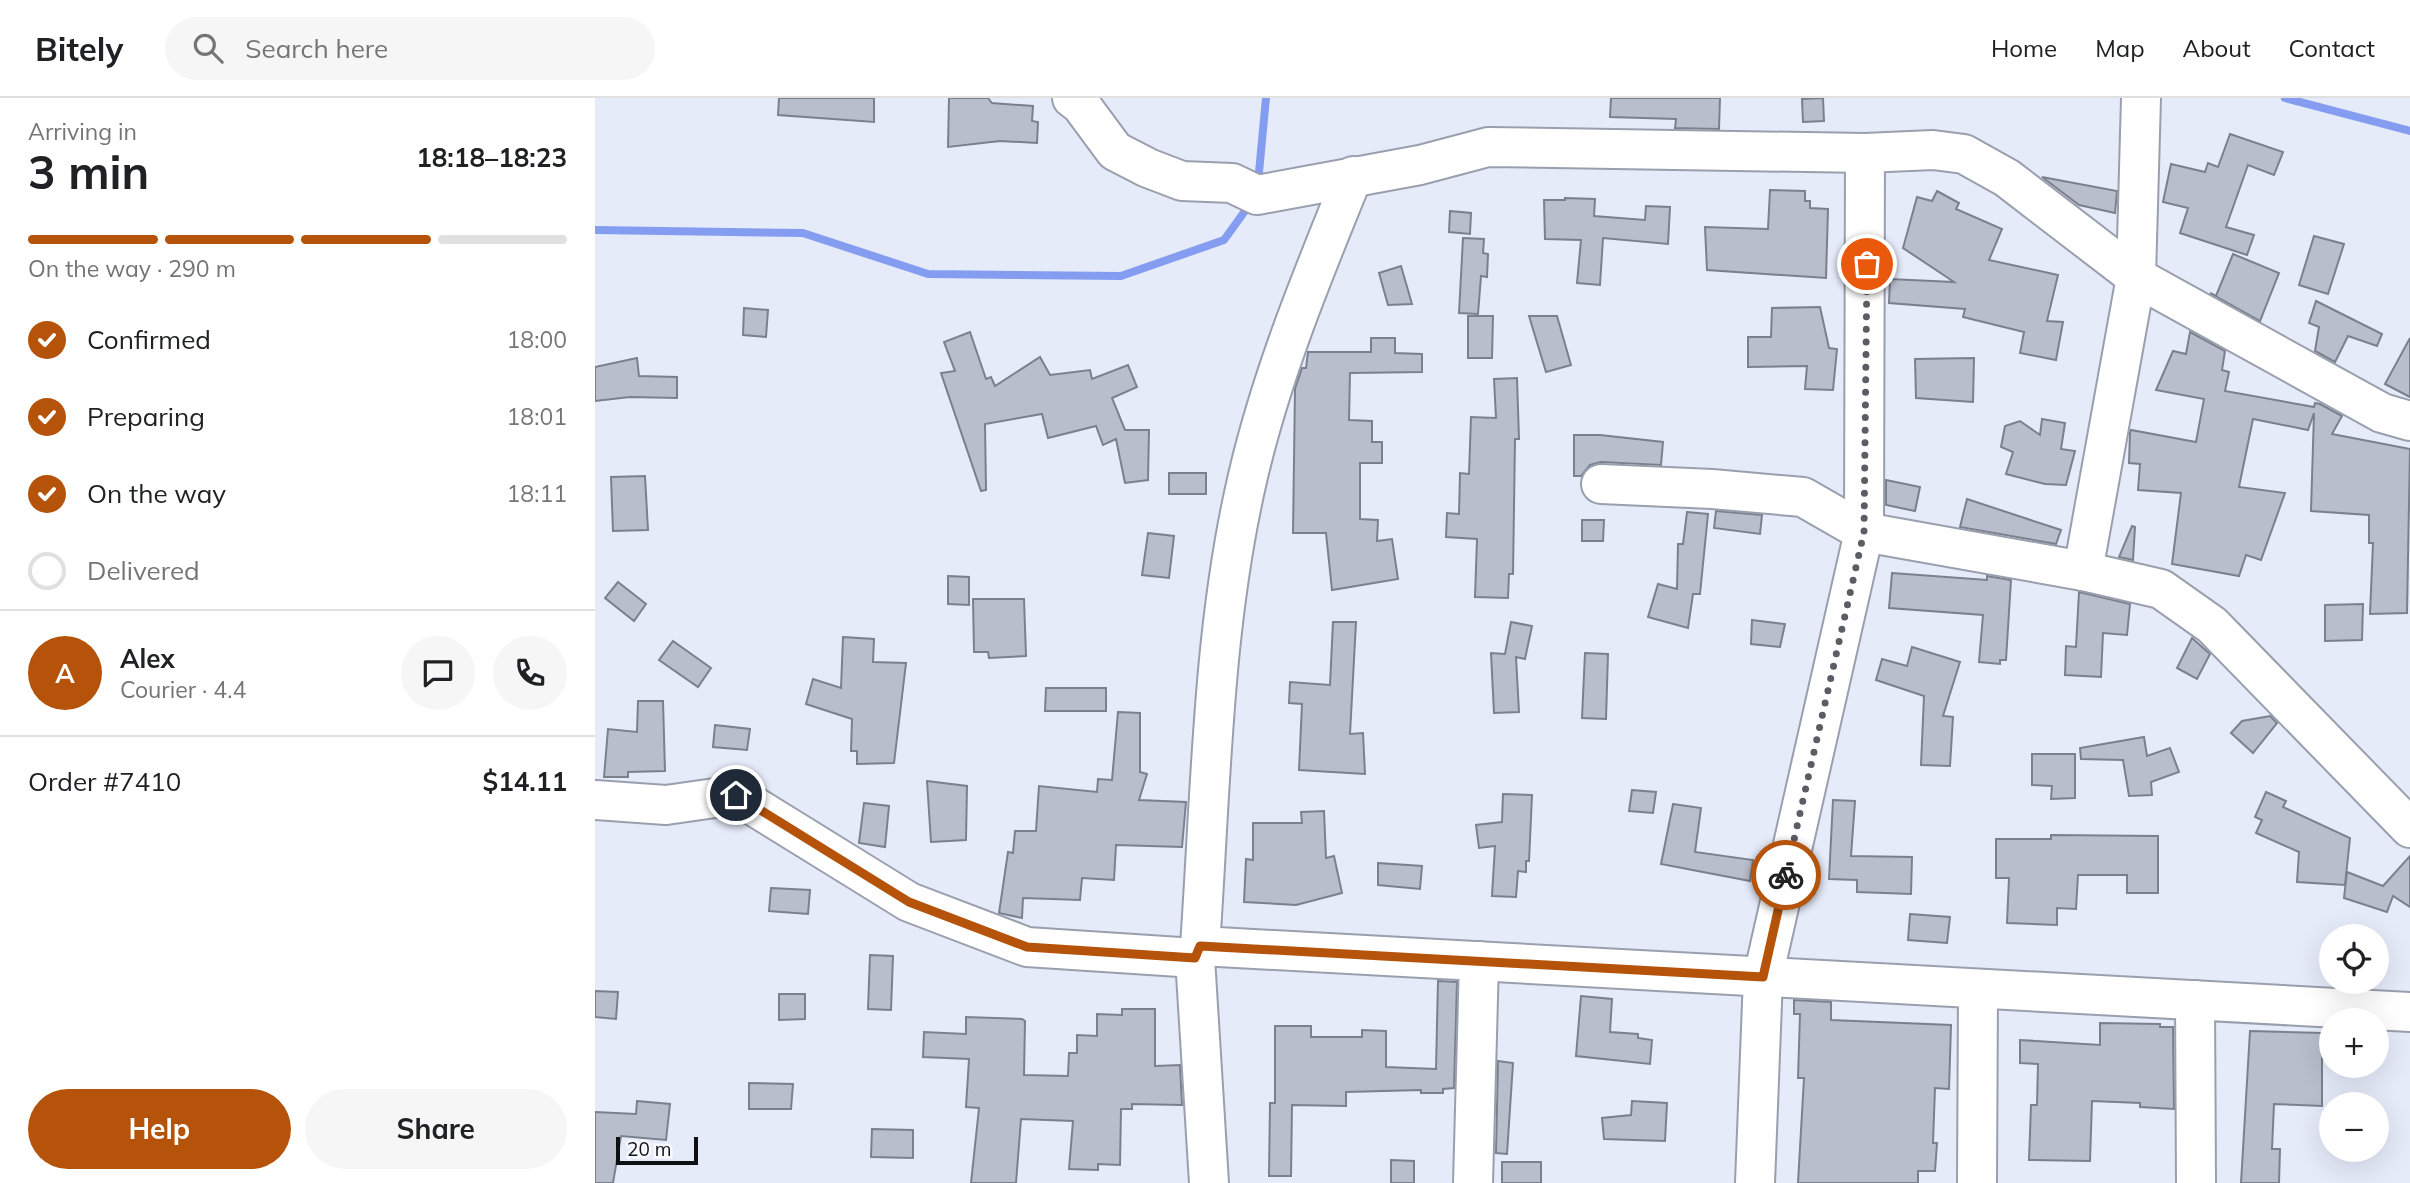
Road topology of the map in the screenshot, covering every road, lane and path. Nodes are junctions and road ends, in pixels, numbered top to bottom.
1 (1072, 98) edge
2 (2141, 98) edge
3 (1865, 153) junction
4 (1353, 176) junction
5 (2136, 277) junction
6 (2410, 421) edge
7 (1601, 484) dead end
8 (1864, 532) junction
9 (2083, 571) junction
10 (595, 800) edge
11 (2410, 828) edge
12 (1198, 952) junction
13 (1479, 961) junction
14 (1763, 977) junction
15 (1978, 989) junction
16 (2195, 1000) junction
17 (2410, 1012) edge
18 (1209, 1183) edge
19 (1473, 1183) edge
20 (1755, 1183) edge
21 (1977, 1183) edge
22 (2196, 1183) edge

1 - 4 street
2 - 5 street
3 - 4 street
3 - 5 street
3 - 8 street
4 - 12 street
5 - 6 street
5 - 9 street
7 - 8 street
8 - 9 street
8 - 14 street
9 - 11 street
10 - 12 street
12 - 13 street
12 - 18 street
13 - 14 street
13 - 19 street
14 - 15 street
14 - 20 street
15 - 16 street
15 - 21 street
16 - 17 street
16 - 22 street

